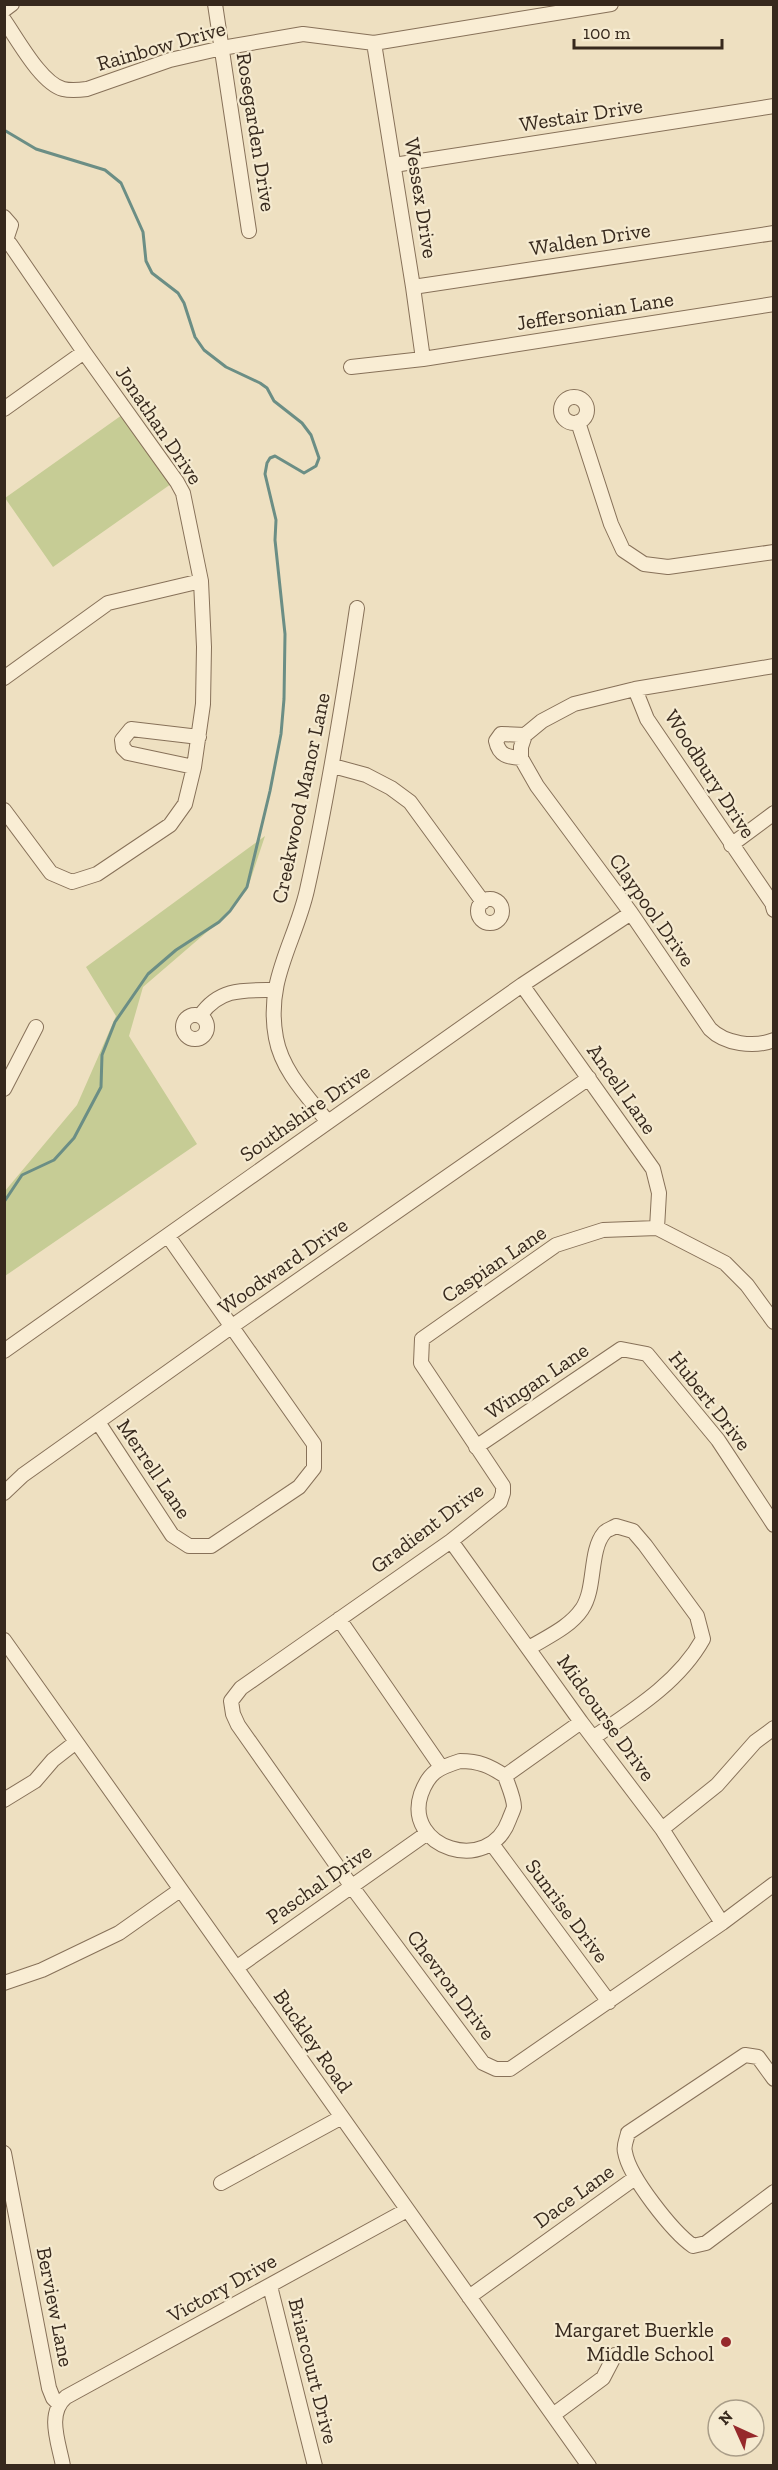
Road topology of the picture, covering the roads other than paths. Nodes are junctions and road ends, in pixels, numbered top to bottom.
1 (12, 4) edge
2 (215, 4) edge
3 (611, 4) edge
4 (568, 8) edge
5 (4, 10) edge
6 (4, 20) edge
7 (374, 43) junction
8 (222, 48) junction
9 (774, 106) edge
10 (394, 165) junction
11 (4, 217) edge
12 (249, 231) dead end
13 (774, 233) edge
14 (5, 240) edge
15 (413, 287) junction
16 (774, 304) edge
17 (84, 352) junction
18 (423, 359) junction
19 (351, 367) dead end
20 (4, 409) edge
21 (578, 423) dead end
22 (774, 552) edge
23 (201, 581) junction
24 (357, 608) dead end
25 (774, 666) edge
26 (4, 678) edge
27 (635, 689) junction
28 (525, 735) junction
29 (199, 737) junction
30 (521, 758) junction
31 (333, 766) junction
32 (194, 767) junction
33 (4, 810) edge
34 (774, 813) edge
35 (731, 845) junction
36 (483, 902) dead end
37 (774, 910) edge
38 (631, 913) junction
39 (522, 985) junction
40 (274, 990) junction
41 (200, 1016) dead end
42 (36, 1027) dead end
43 (774, 1040) edge
44 (589, 1078) junction
45 (4, 1089) edge
46 (328, 1122) junction
47 (657, 1228) junction
48 (168, 1236) junction
49 (774, 1322) edge
50 (231, 1327) junction
51 (422, 1339) joint
52 (621, 1349) joint
53 (4, 1351) edge
54 (98, 1422) junction
55 (476, 1447) junction
56 (4, 1493) edge
57 (774, 1526) edge
58 (451, 1541) junction
59 (339, 1619) junction
60 (4, 1640) edge
61 (529, 1647) junction
62 (231, 1701) joint
63 (581, 1722) junction
64 (774, 1728) edge
65 (594, 1737) junction
66 (76, 1742) junction
67 (441, 1767) junction
68 (505, 1776) junction
69 (4, 1800) edge
70 (662, 1829) junction
71 (426, 1833) junction
72 (492, 1844) junction
73 (774, 1884) edge
74 (352, 1887) junction
75 (180, 1890) junction
76 (722, 1923) junction
77 (236, 1968) junction
78 (4, 1983) edge
79 (609, 2002) junction
80 (774, 2079) edge
81 (342, 2117) junction
82 (4, 2153) edge
83 (635, 2178) junction
84 (221, 2183) dead end
85 (774, 2192) edge
86 (407, 2210) junction
87 (270, 2286) junction
88 (469, 2297) junction
89 (615, 2355) dead end
90 (59, 2404) junction
91 (553, 2415) junction
92 (63, 2466) edge
93 (315, 2466) edge
94 (590, 2466) edge

1 - 5 street
2 - 8 street, Rosegarden Drive
3 - 4 street, Rainbow Drive
4 - 7 street, Rainbow Drive
6 - 8 street, Rainbow Drive
7 - 8 street, Rainbow Drive
7 - 10 street, Wessex Drive
8 - 12 street, Rosegarden Drive
9 - 10 street, Westair Drive
10 - 15 street, Wessex Drive
11 - 14 street, Jonathan Drive
13 - 15 street, Walden Drive
14 - 17 street, Jonathan Drive
15 - 18 street, Wessex Drive
16 - 18 street, Jeffersonian Lane
17 - 20 street
17 - 23 street, Jonathan Drive
18 - 19 street, Jeffersonian Lane
21 - 22 street
23 - 26 street
23 - 29 street, Jonathan Drive
24 - 31 street, Creekwood Manor Lane
25 - 27 street
27 - 28 street
27 - 35 street, Woodbury Drive
28 - 30 street
28 - 30 street
29 - 32 street, Jonathan Drive
29 - 32 street
30 - 38 street, Claypool Drive
31 - 36 street
31 - 40 street, Creekwood Manor Lane
32 - 33 street, Jonathan Drive
34 - 35 street
35 - 37 street, Woodbury Drive
38 - 39 street, Southshire Drive
38 - 43 street, Claypool Drive
39 - 44 street, Ancell Lane
39 - 46 street, Southshire Drive
40 - 41 street
40 - 46 street, Creekwood Manor Lane
42 - 45 street
44 - 47 street, Ancell Lane
44 - 50 street, Woodward Drive
46 - 48 street, Southshire Drive
47 - 49 street, Caspian Lane
47 - 51 street, Caspian Lane
48 - 50 street
48 - 53 street, Southshire Drive
50 - 54 street, Woodward Drive
50 - 54 street, Merrell Lane
51 - 55 street, Gradient Drive
52 - 55 street, Wingan Lane
52 - 57 street, Hubert Drive
54 - 56 street, Woodward Drive
55 - 58 street, Gradient Drive
58 - 59 street, Gradient Drive
58 - 61 street, Midcourse Drive
59 - 62 street, Gradient Drive
59 - 67 street
60 - 66 street, Buckley Road
61 - 63 street, Midcourse Drive
61 - 65 street
62 - 74 street, Chevron Drive
63 - 65 street, Midcourse Drive
63 - 68 street
64 - 70 street
65 - 70 street, Midcourse Drive
66 - 69 street
66 - 75 street, Buckley Road
67 - 68 street
67 - 71 street
68 - 72 street
70 - 76 street, Midcourse Drive
71 - 72 street
71 - 74 street, Paschal Drive
72 - 79 street, Sunrise Drive
73 - 76 street, Chevron Drive
74 - 77 street, Paschal Drive
74 - 79 street, Chevron Drive
75 - 77 street, Buckley Road
75 - 78 street
76 - 79 street, Chevron Drive
77 - 81 street, Buckley Road
80 - 83 street, Dace Lane
81 - 84 street
81 - 86 street, Buckley Road
82 - 90 street, Berview Lane
83 - 85 street
83 - 88 street, Dace Lane
86 - 87 street, Victory Drive
86 - 88 street, Buckley Road
87 - 90 street, Victory Drive
87 - 93 street, Briarcourt Drive
88 - 91 street, Buckley Road
89 - 91 street
90 - 92 street, Berview Lane
91 - 94 street, Buckley Road

